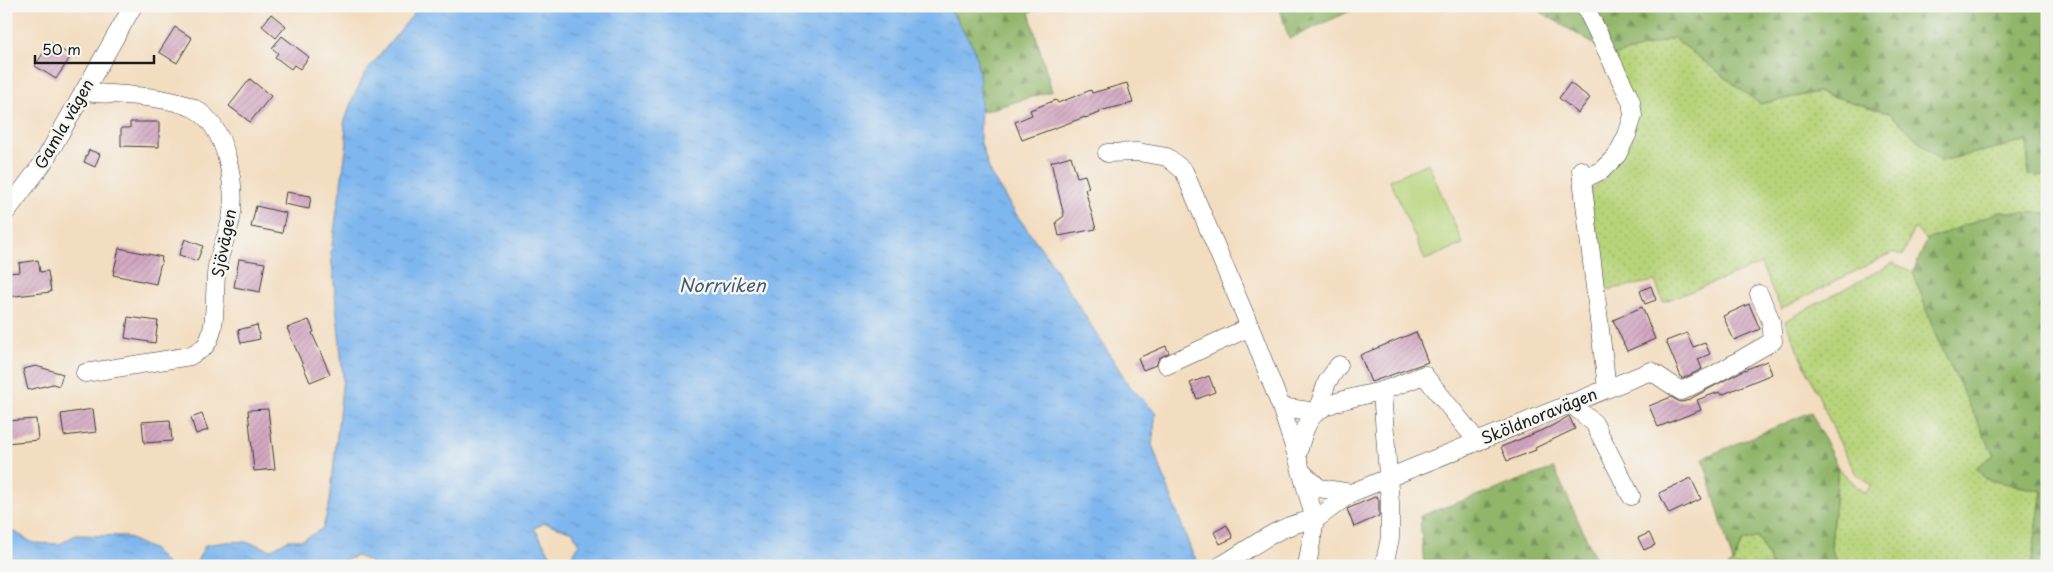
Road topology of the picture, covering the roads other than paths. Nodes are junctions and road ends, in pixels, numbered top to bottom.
1 (133, 6) edge
2 (1585, 6) edge
3 (83, 92) junction
4 (1107, 154) dead end
5 (6, 212) edge
6 (1759, 294) dead end
7 (1250, 327) junction
8 (1167, 365) dead end
9 (1339, 365) dead end
10 (85, 373) dead end
11 (1607, 388) junction
12 (1382, 391) junction
13 (1570, 403) junction
14 (1281, 407) junction
15 (1317, 412) junction
16 (1477, 442) junction
17 (1299, 464) junction
18 (1388, 478) junction
19 (1351, 493) junction
20 (1631, 496) dead end
21 (1315, 520) junction
22 (1220, 566) edge
23 (1307, 566) edge
24 (1384, 566) edge

1 - 3 street, Gamla vägen
2 - 11 street, Sköldnoravägen
3 - 5 street, Gamla vägen
3 - 10 street, Sjövägen
4 - 7 street
6 - 11 street
7 - 8 street
7 - 14 street
9 - 15 street
11 - 13 street, Sköldnoravägen
12 - 15 street
12 - 16 street
12 - 18 street
13 - 16 street, Sköldnoravägen
13 - 20 street
14 - 15 street
14 - 17 street
15 - 17 street
16 - 18 street, Sköldnoravägen
17 - 19 street
17 - 21 street
18 - 19 street, Sköldnoravägen
18 - 24 street
19 - 21 street, Sköldnoravägen
21 - 22 street
21 - 23 street

